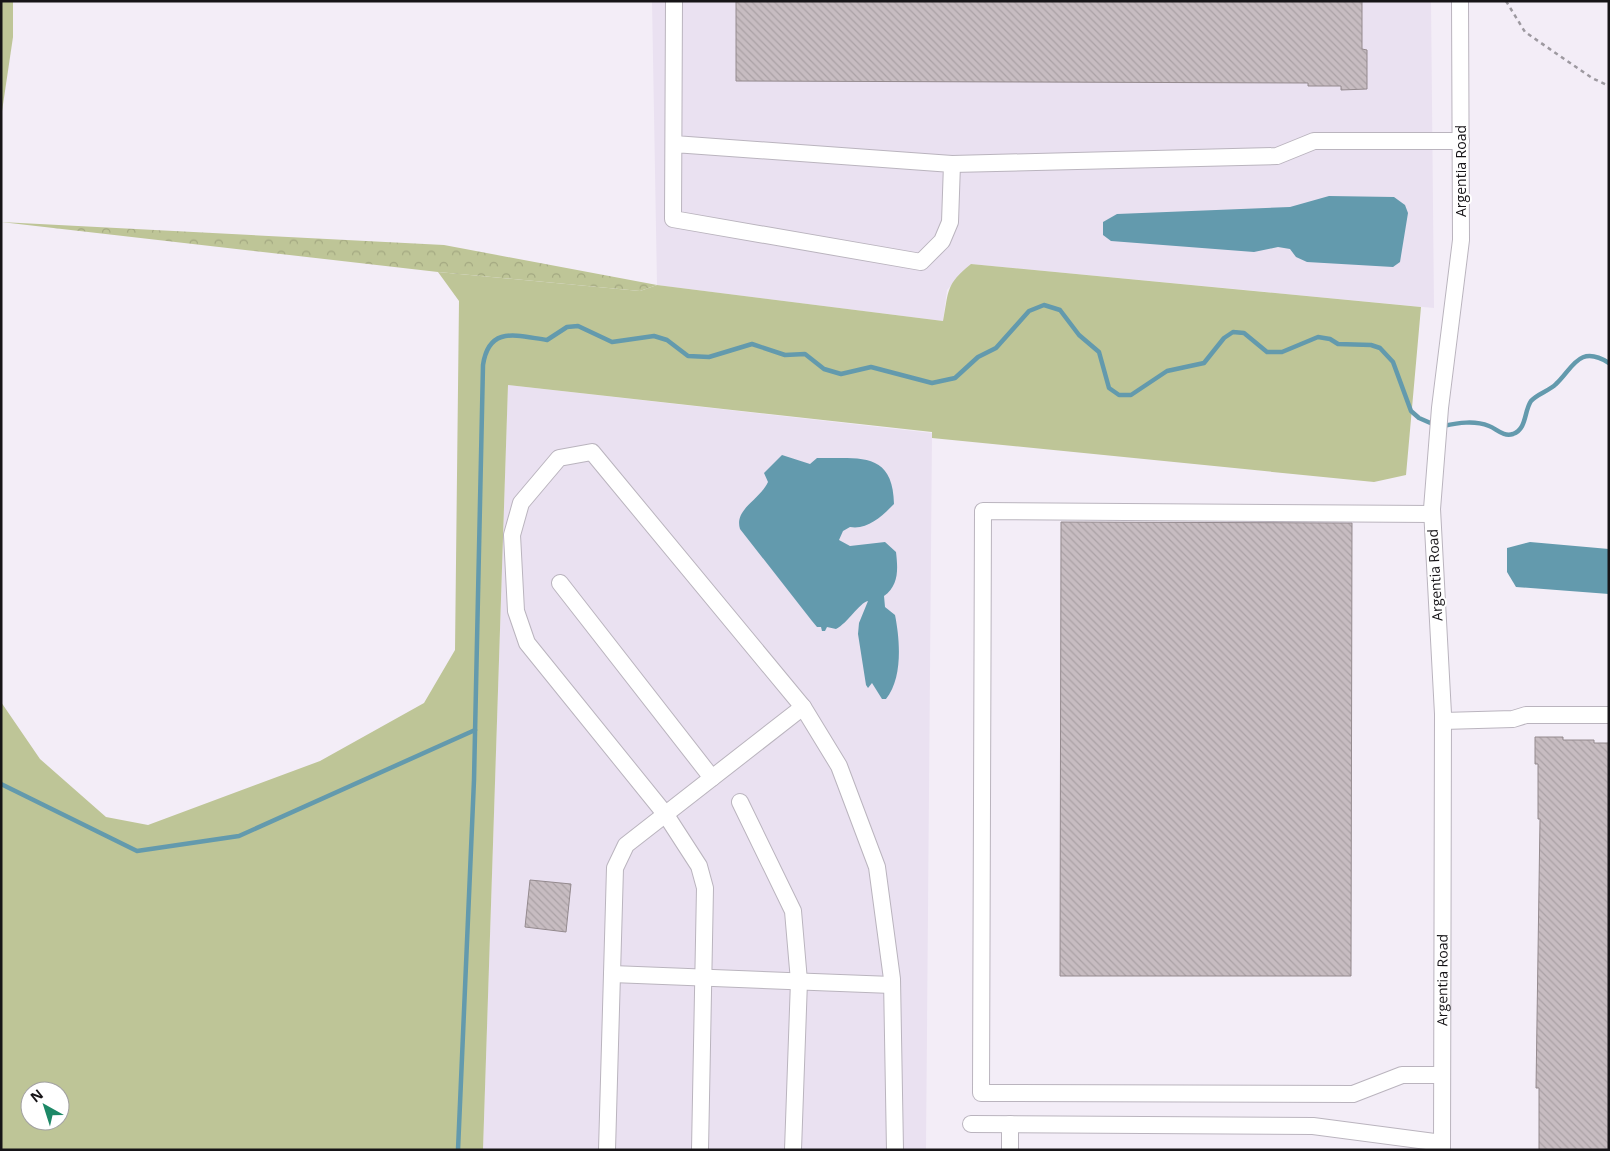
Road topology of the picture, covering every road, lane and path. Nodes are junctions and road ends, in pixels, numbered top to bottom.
1 (674, 1) edge
2 (1460, 1) edge
3 (1506, 1) edge
4 (1609, 86) edge
5 (1461, 140) junction
6 (674, 144) junction
7 (952, 164) junction
8 (1432, 514) junction
9 (560, 583) dead end
10 (803, 707) junction
11 (1609, 715) edge
12 (1443, 721) junction
13 (712, 778) junction
14 (740, 802) dead end
15 (666, 814) junction
16 (612, 974) junction
17 (704, 977) junction
18 (799, 981) junction
19 (892, 985) junction
20 (1442, 1075) junction
21 (971, 1124) dead end
22 (1010, 1124) junction
23 (1442, 1146) edge
24 (607, 1150) edge
25 (700, 1150) edge
26 (793, 1150) edge
27 (895, 1150) edge
28 (1010, 1150) edge

1 - 6 street
2 - 5 street, Argentia Road
3 - 4 path
5 - 7 street
5 - 8 street, Argentia Road
6 - 7 street
6 - 7 street
8 - 12 street, Argentia Road
8 - 20 street
9 - 13 street
10 - 13 street
10 - 15 street
10 - 19 street
11 - 12 street
12 - 20 street, Argentia Road
13 - 15 street
14 - 18 street
15 - 16 street
15 - 17 street
16 - 17 street
16 - 24 street
17 - 18 street
17 - 25 street
18 - 19 street
18 - 26 street
19 - 27 street
20 - 23 street, Argentia Road
21 - 22 street
22 - 23 street
22 - 28 street

